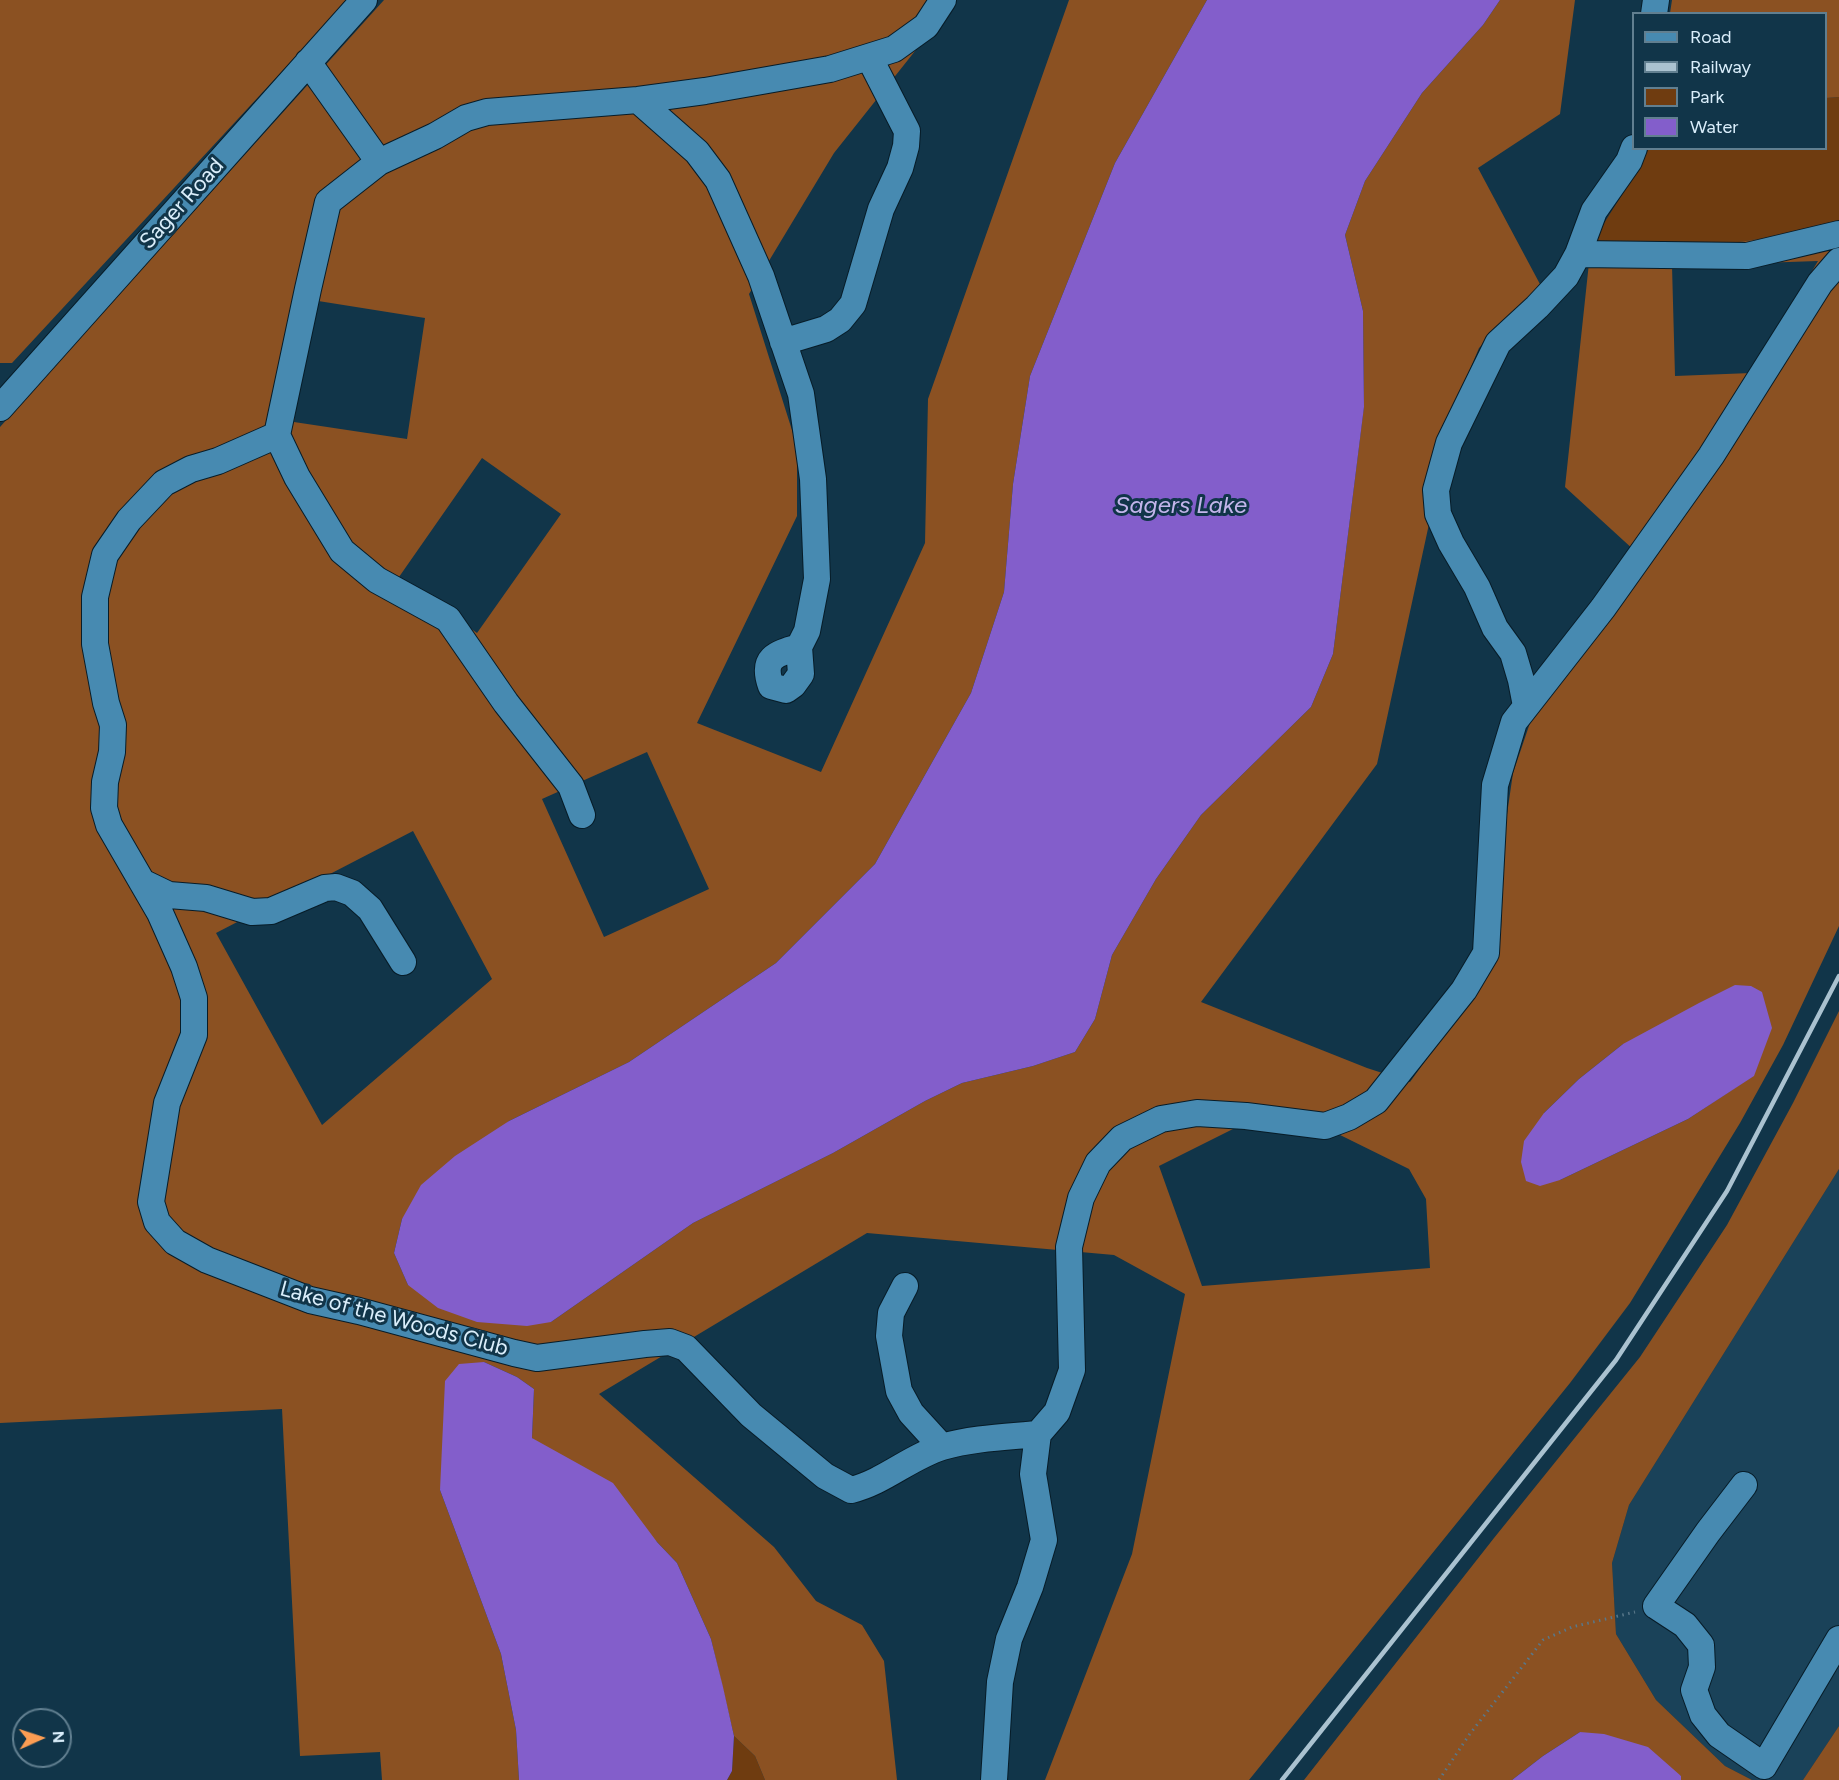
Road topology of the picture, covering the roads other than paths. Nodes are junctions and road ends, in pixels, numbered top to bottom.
1 (364, 0) edge
2 (943, 0) edge
3 (869, 57) junction
4 (308, 62) junction
5 (638, 100) junction
6 (1633, 150) edge
7 (379, 162) junction
8 (1839, 234) edge
9 (1578, 254) junction
10 (1839, 261) edge
11 (783, 342) junction
12 (0, 408) edge
13 (277, 435) junction
14 (799, 647) dead end
15 (1526, 706) junction
16 (582, 815) dead end
17 (142, 882) junction
18 (403, 962) dead end
19 (905, 1286) dead end
20 (1038, 1434) junction
21 (942, 1447) junction
22 (1744, 1485) dead end
23 (1839, 1639) edge
24 (994, 1780) edge

1 - 4 street, Sager Road
2 - 3 street
3 - 5 street
3 - 11 street
4 - 7 street
4 - 12 street, Sager Road
5 - 7 street
5 - 11 street
6 - 9 street
7 - 13 street
8 - 9 street
9 - 15 street
10 - 15 street
11 - 14 street
13 - 16 street
13 - 17 street, Lake of the Woods Club
15 - 20 street
17 - 18 street
17 - 21 street, Lake of the Woods Club
19 - 21 street
20 - 21 street, Lake of the Woods Club
20 - 24 street
22 - 23 street

